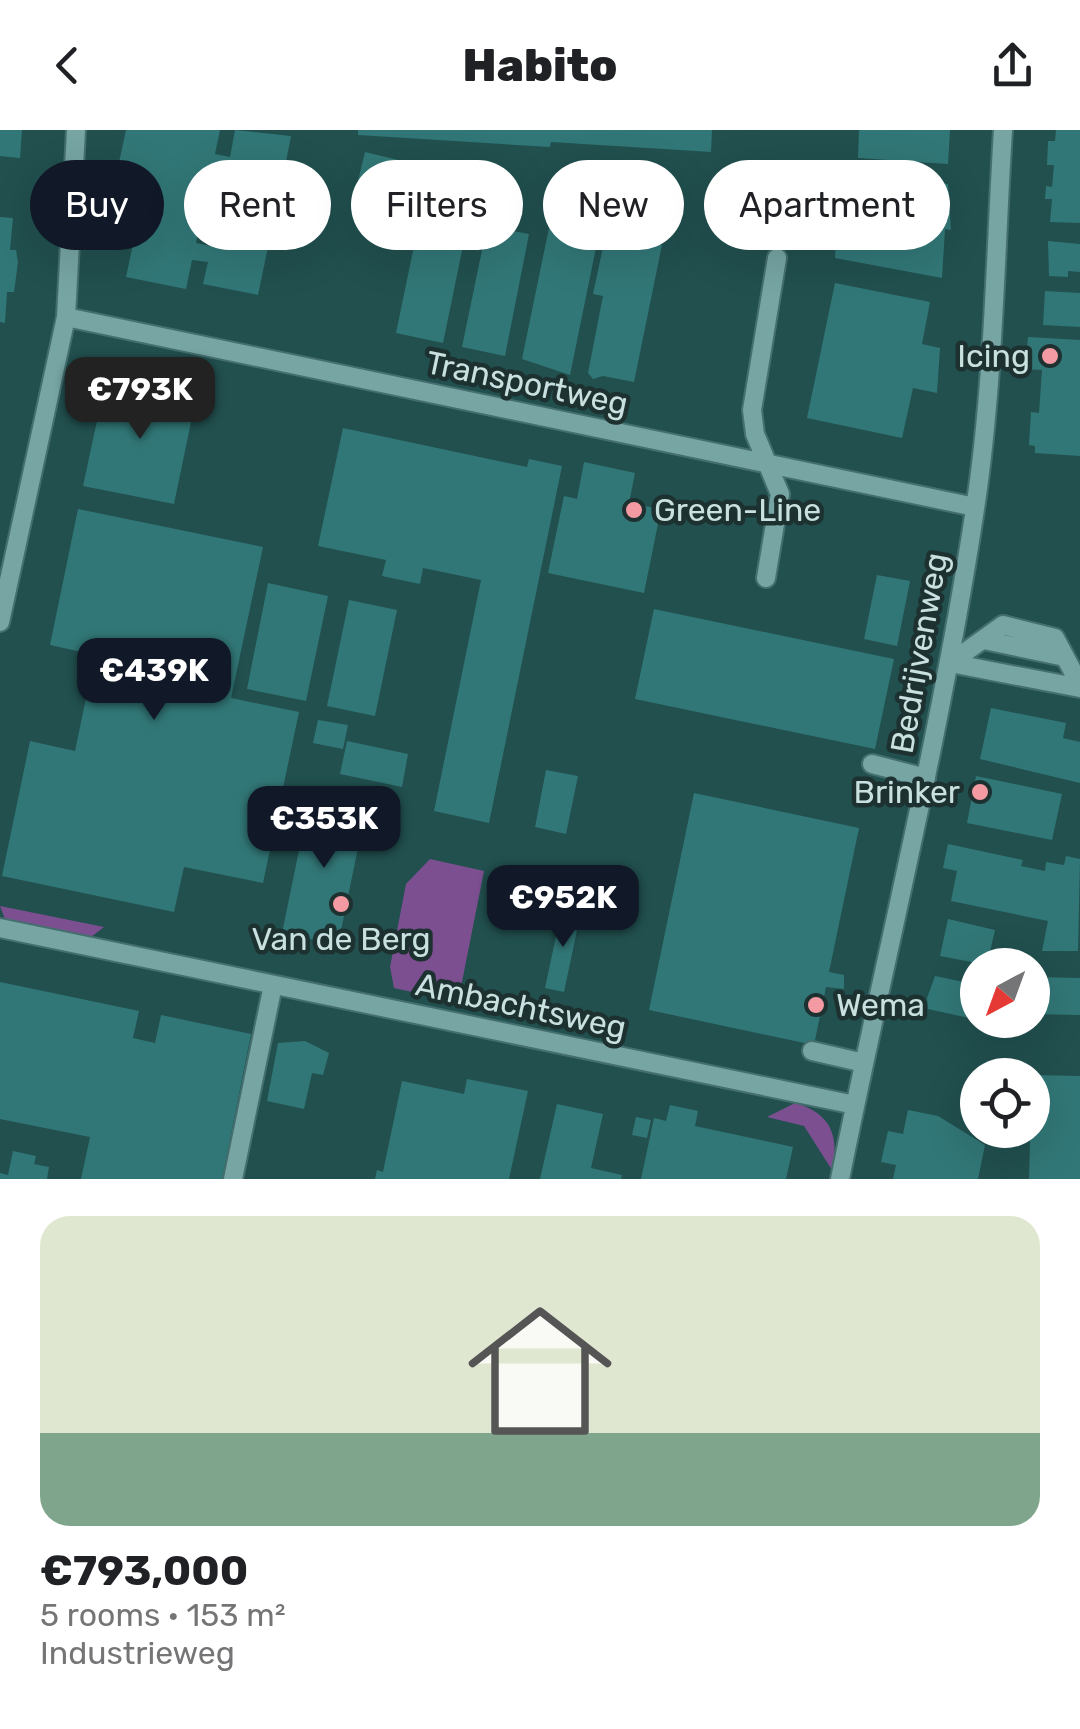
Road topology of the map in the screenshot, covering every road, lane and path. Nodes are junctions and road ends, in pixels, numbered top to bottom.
1 (76, 130) edge
2 (1003, 130) edge
3 (777, 258) dead end
4 (66, 317) junction
5 (766, 464) junction
6 (976, 507) junction
7 (766, 578) dead end
8 (0, 622) edge
9 (950, 663) junction
10 (1080, 686) edge
11 (872, 764) dead end
12 (926, 778) junction
13 (0, 928) edge
14 (273, 985) junction
15 (812, 1051) dead end
16 (864, 1063) junction
17 (855, 1105) junction
18 (234, 1179) edge
19 (840, 1179) edge

1 - 4 street
2 - 6 street, Bedrijvenweg
3 - 5 street
4 - 5 street, Transportweg
4 - 8 street
5 - 6 street, Transportweg
5 - 7 street
6 - 9 street, Bedrijvenweg
9 - 10 street
9 - 10 street
9 - 12 street, Bedrijvenweg
11 - 12 street
12 - 16 street, Bedrijvenweg
13 - 14 street, Ambachtsweg
14 - 17 street, Ambachtsweg
14 - 18 street
15 - 16 street
16 - 17 street, Bedrijvenweg
17 - 19 street, Bedrijvenweg

